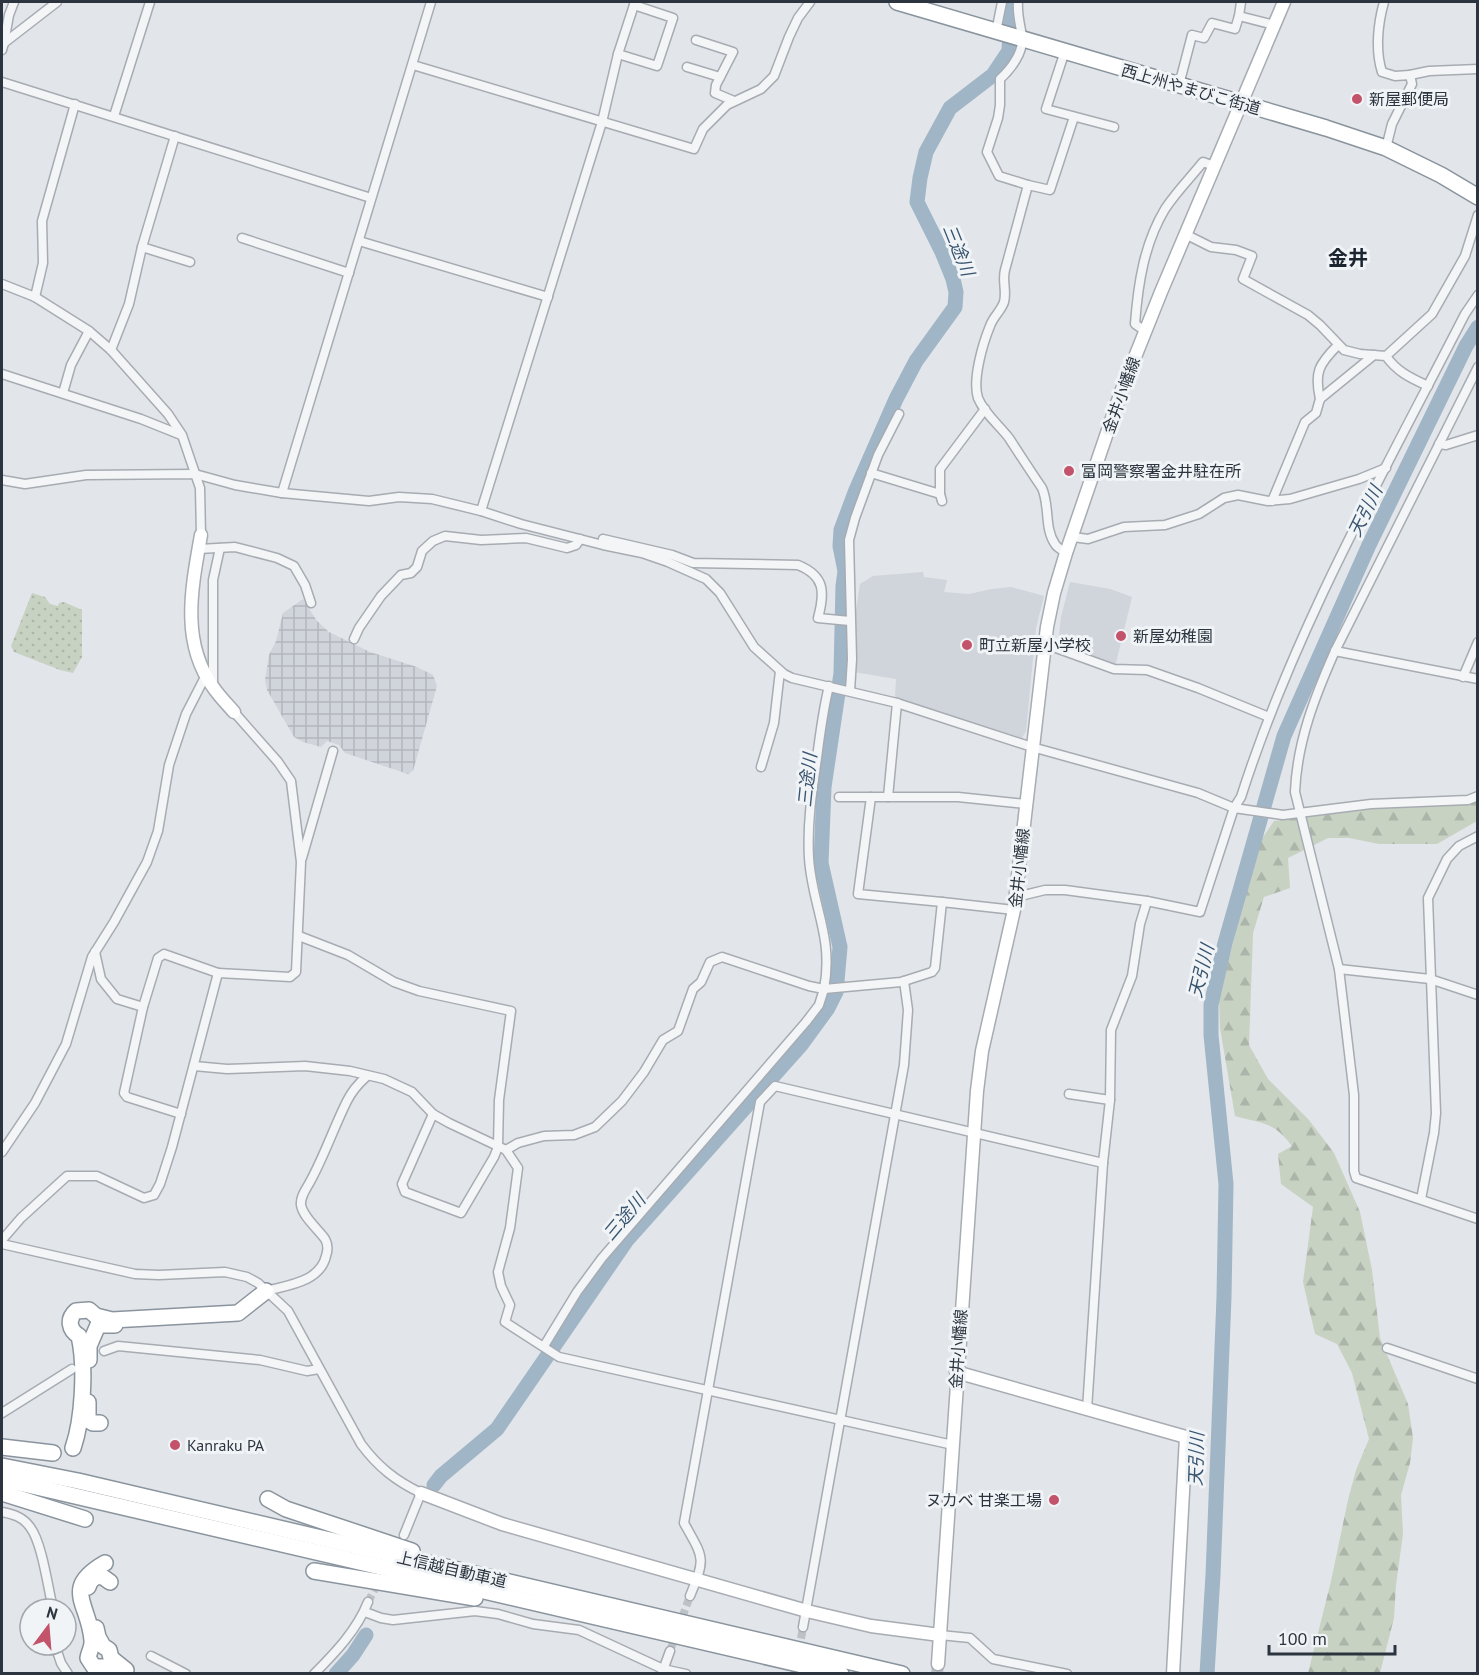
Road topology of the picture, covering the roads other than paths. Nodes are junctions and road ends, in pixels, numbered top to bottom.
1 (14, 2) edge
2 (57, 2) edge
3 (150, 2) edge
4 (431, 2) edge
5 (810, 2) edge
6 (897, 2) edge
7 (1002, 2) edge
8 (1018, 2) edge
9 (1241, 2) edge
10 (1284, 2) edge
11 (1384, 2) edge
12 (634, 3) edge
13 (1239, 16) junction
14 (1274, 25) junction
15 (999, 32) junction
16 (1020, 38) junction
17 (696, 40) dead end
18 (3, 47) edge
19 (1065, 51) junction
20 (618, 54) junction
21 (413, 64) junction
22 (687, 67) dead end
23 (1478, 69) edge
24 (1410, 75) junction
25 (720, 77) junction
26 (2, 82) edge
27 (1179, 85) junction
28 (734, 101) junction
29 (1241, 103) junction
30 (75, 104) junction
31 (114, 116) junction
32 (1074, 117) junction
33 (602, 122) junction
34 (1114, 128) dead end
35 (175, 136) junction
36 (1386, 148) junction
37 (1214, 166) junction
38 (1028, 185) junction
39 (1475, 190) edge
40 (371, 198) junction
41 (1478, 215) edge
42 (1185, 234) junction
43 (242, 238) dead end
44 (359, 241) junction
45 (142, 247) junction
46 (190, 262) dead end
47 (349, 273) junction
48 (2, 285) edge
49 (1478, 294) edge
50 (35, 297) junction
51 (548, 297) junction
52 (89, 331) junction
53 (1145, 331) junction
54 (1338, 345) junction
55 (111, 350) junction
56 (1374, 355) junction
57 (1386, 357) junction
58 (1478, 367) edge
59 (2, 374) edge
60 (1428, 386) junction
61 (63, 393) junction
62 (1320, 399) junction
63 (985, 410) junction
64 (899, 414) dead end
65 (182, 435) junction
66 (1478, 435) edge
67 (1439, 444) junction
68 (1386, 468) junction
69 (872, 473) junction
70 (195, 474) junction
71 (2, 480) edge
72 (282, 493) junction
73 (1272, 501) junction
74 (481, 511) junction
75 (201, 535) joint
76 (1073, 537) junction
77 (579, 539) junction
78 (603, 539) dead end
79 (220, 548) junction
80 (199, 549) junction
81 (1066, 553) junction
82 (311, 603) dead end
83 (850, 621) junction
84 (354, 639) dead end
85 (1478, 642) edge
86 (1045, 644) junction
87 (1335, 651) junction
88 (780, 671) junction
89 (206, 675) junction
90 (1463, 676) junction
91 (1478, 679) edge
92 (829, 686) junction
93 (213, 687) junction
94 (850, 691) junction
95 (897, 703) junction
96 (234, 712) joint
97 (1269, 717) junction
98 (1032, 747) junction
99 (333, 751) dead end
100 (761, 767) dead end
101 (1478, 796) edge
102 (839, 797) dead end
103 (871, 797) junction
104 (888, 797) junction
105 (1026, 804) junction
106 (1234, 808) junction
107 (1299, 812) junction
108 (1478, 836) edge
109 (301, 862) junction
110 (1147, 901) junction
111 (942, 902) junction
112 (1015, 903) junction
113 (299, 936) junction
114 (95, 952) junction
115 (1339, 969) junction
116 (218, 973) junction
117 (1430, 979) junction
118 (904, 981) junction
119 (824, 989) junction
120 (1478, 995) edge
121 (143, 1007) junction
122 (194, 1066) junction
123 (367, 1076) junction
124 (1069, 1094) dead end
125 (1110, 1100) junction
126 (181, 1114) junction
127 (434, 1114) junction
128 (896, 1115) junction
129 (974, 1132) junction
130 (502, 1148) junction
131 (2, 1152) edge
132 (1104, 1163) junction
133 (1421, 1199) junction
134 (1478, 1219) edge
135 (2, 1242) edge
136 (266, 1291) junction
137 (544, 1346) junction
138 (1387, 1348) dead end
139 (104, 1351) dead end
140 (72, 1369) dead end
141 (319, 1369) junction
142 (956, 1372) junction
143 (1477, 1377) edge
144 (707, 1389) junction
145 (1087, 1410) junction
146 (2, 1413) edge
147 (841, 1419) junction
148 (100, 1423) dead end
149 (953, 1445) junction
150 (2, 1447) edge
151 (72, 1448) dead end
152 (53, 1453) dead end
153 (2, 1466) edge
154 (2, 1479) edge
155 (2, 1493) edge
156 (421, 1493) junction
157 (268, 1499) dead end
158 (2, 1512) edge
159 (86, 1519) dead end
160 (404, 1534) dead end
161 (105, 1563) dead end
162 (314, 1571) dead end
163 (697, 1581) junction
164 (110, 1582) dead end
165 (690, 1596) tunnel mouth
166 (50, 1597) edge
167 (368, 1602) tunnel mouth
168 (597, 1602) junction
169 (364, 1611) junction
170 (807, 1611) junction
171 (611, 1620) junction
172 (803, 1627) tunnel mouth
173 (940, 1635) junction
174 (670, 1650) tunnel mouth
175 (151, 1656) dead end
176 (59, 1657) edge
177 (938, 1664) tunnel mouth
178 (663, 1671) edge
179 (1066, 1673) edge
180 (68, 1674) edge
181 (123, 1674) edge
182 (132, 1674) edge
183 (186, 1674) edge
184 (314, 1674) edge
185 (686, 1674) edge
186 (841, 1674) edge
187 (902, 1674) edge
188 (1173, 1674) edge

1 - 18 street
2 - 18 street
3 - 31 street
4 - 21 street
5 - 28 street
6 - 15 highway, 西上州やまびこ街道
7 - 15 street
8 - 16 street
9 - 13 street
10 - 14 main road, 金井小幡線
11 - 24 street
12 - 20 street
12 - 20 street
13 - 14 street
13 - 27 street
14 - 29 main road, 金井小幡線
15 - 16 highway, 西上州やまびこ街道
16 - 19 highway, 西上州やまびこ街道
16 - 38 street
17 - 25 street
19 - 27 highway, 西上州やまびこ街道
19 - 32 street
20 - 33 street
21 - 33 street
21 - 40 street
22 - 25 street
23 - 24 street
24 - 36 street
25 - 28 street
26 - 30 street
27 - 29 highway, 西上州やまびこ街道
28 - 33 street
29 - 36 highway, 西上州やまびこ街道
29 - 37 main road, 金井小幡線
30 - 31 street
30 - 50 street
31 - 35 street
32 - 34 street
32 - 38 street
33 - 51 street
35 - 40 street
35 - 45 street
36 - 39 highway, 西上州やまびこ街道
37 - 42 main road, 金井小幡線
37 - 53 street
38 - 63 street
40 - 44 street
41 - 57 street
42 - 53 main road, 金井小幡線
42 - 54 street
43 - 47 street
44 - 47 street
44 - 51 street
45 - 46 street
45 - 55 street
47 - 72 street
48 - 50 street
49 - 60 street
50 - 52 street
51 - 74 street
52 - 55 street
52 - 61 street
53 - 76 main road, 金井小幡線
54 - 56 street
54 - 62 street
55 - 65 street
56 - 57 street
56 - 62 street
57 - 60 street
58 - 67 street
59 - 61 street
60 - 68 street
61 - 65 street
62 - 73 street
63 - 69 street
63 - 81 street
64 - 69 street
65 - 70 street
66 - 67 street
67 - 87 street
68 - 73 street
68 - 97 street
69 - 83 street
70 - 71 street
70 - 72 street
70 - 75 street
72 - 74 street
73 - 76 street
74 - 77 street
75 - 80 main road
76 - 81 main road, 金井小幡線
77 - 84 street
77 - 88 street
78 - 83 street
79 - 80 street
79 - 82 street
79 - 93 street
80 - 89 main road
81 - 86 main road, 金井小幡線
83 - 94 street
85 - 90 street
86 - 97 street
86 - 98 main road, 金井小幡線
87 - 90 street
87 - 107 street
88 - 92 street
88 - 100 street
89 - 93 main road
89 - 114 street
90 - 91 street
92 - 94 street
92 - 119 street
93 - 96 main road
94 - 95 street
95 - 98 street
95 - 104 street
96 - 109 street
97 - 106 street
98 - 105 main road, 金井小幡線
98 - 106 street
99 - 109 street
101 - 107 street
102 - 103 street
103 - 104 street
103 - 111 street
104 - 105 street
105 - 112 main road, 金井小幡線
106 - 107 street
106 - 110 street
107 - 115 street
108 - 117 street
109 - 113 street
110 - 112 street
110 - 125 street
111 - 112 street
111 - 118 street
112 - 129 main road, 金井小幡線
113 - 116 street
113 - 130 street
114 - 121 street
114 - 131 street
115 - 117 street
115 - 133 street
116 - 121 street
116 - 122 street
117 - 120 street
117 - 133 street
118 - 119 street
118 - 128 street
119 - 130 street
119 - 137 street
121 - 126 street
122 - 123 street
122 - 126 street
123 - 127 street
123 - 136 street
124 - 125 street
125 - 132 street
126 - 135 street
127 - 130 street
127 - 130 street
128 - 129 street
128 - 144 street
128 - 147 street
129 - 132 street
129 - 142 main road, 金井小幡線
130 - 137 street
132 - 145 street
133 - 134 street
135 - 136 street
136 - 141 street
136 - 148 highway
136 - 151 highway
137 - 144 street
138 - 143 street
139 - 141 street
140 - 146 street
141 - 156 street
142 - 145 main road
142 - 149 main road, 金井小幡線
144 - 147 street
144 - 163 street
145 - 188 main road
147 - 149 street
147 - 170 street
149 - 173 main road, 金井小幡線
150 - 152 highway
153 - 168 highway, 上信越自動車道
154 - 171 highway, 上信越自動車道
155 - 159 highway
156 - 160 street
156 - 163 main road
157 - 168 highway
158 - 166 street
161 - 181 highway
162 - 171 highway
163 - 165 street
163 - 170 main road
164 - 182 highway
167 - 169 street
168 - 187 highway, 上信越自動車道
169 - 178 street
169 - 184 street
170 - 172 street
170 - 173 main road
171 - 186 highway, 上信越自動車道
173 - 177 main road, 金井小幡線
173 - 179 street
174 - 178 street
175 - 183 street
176 - 180 street
178 - 185 street

